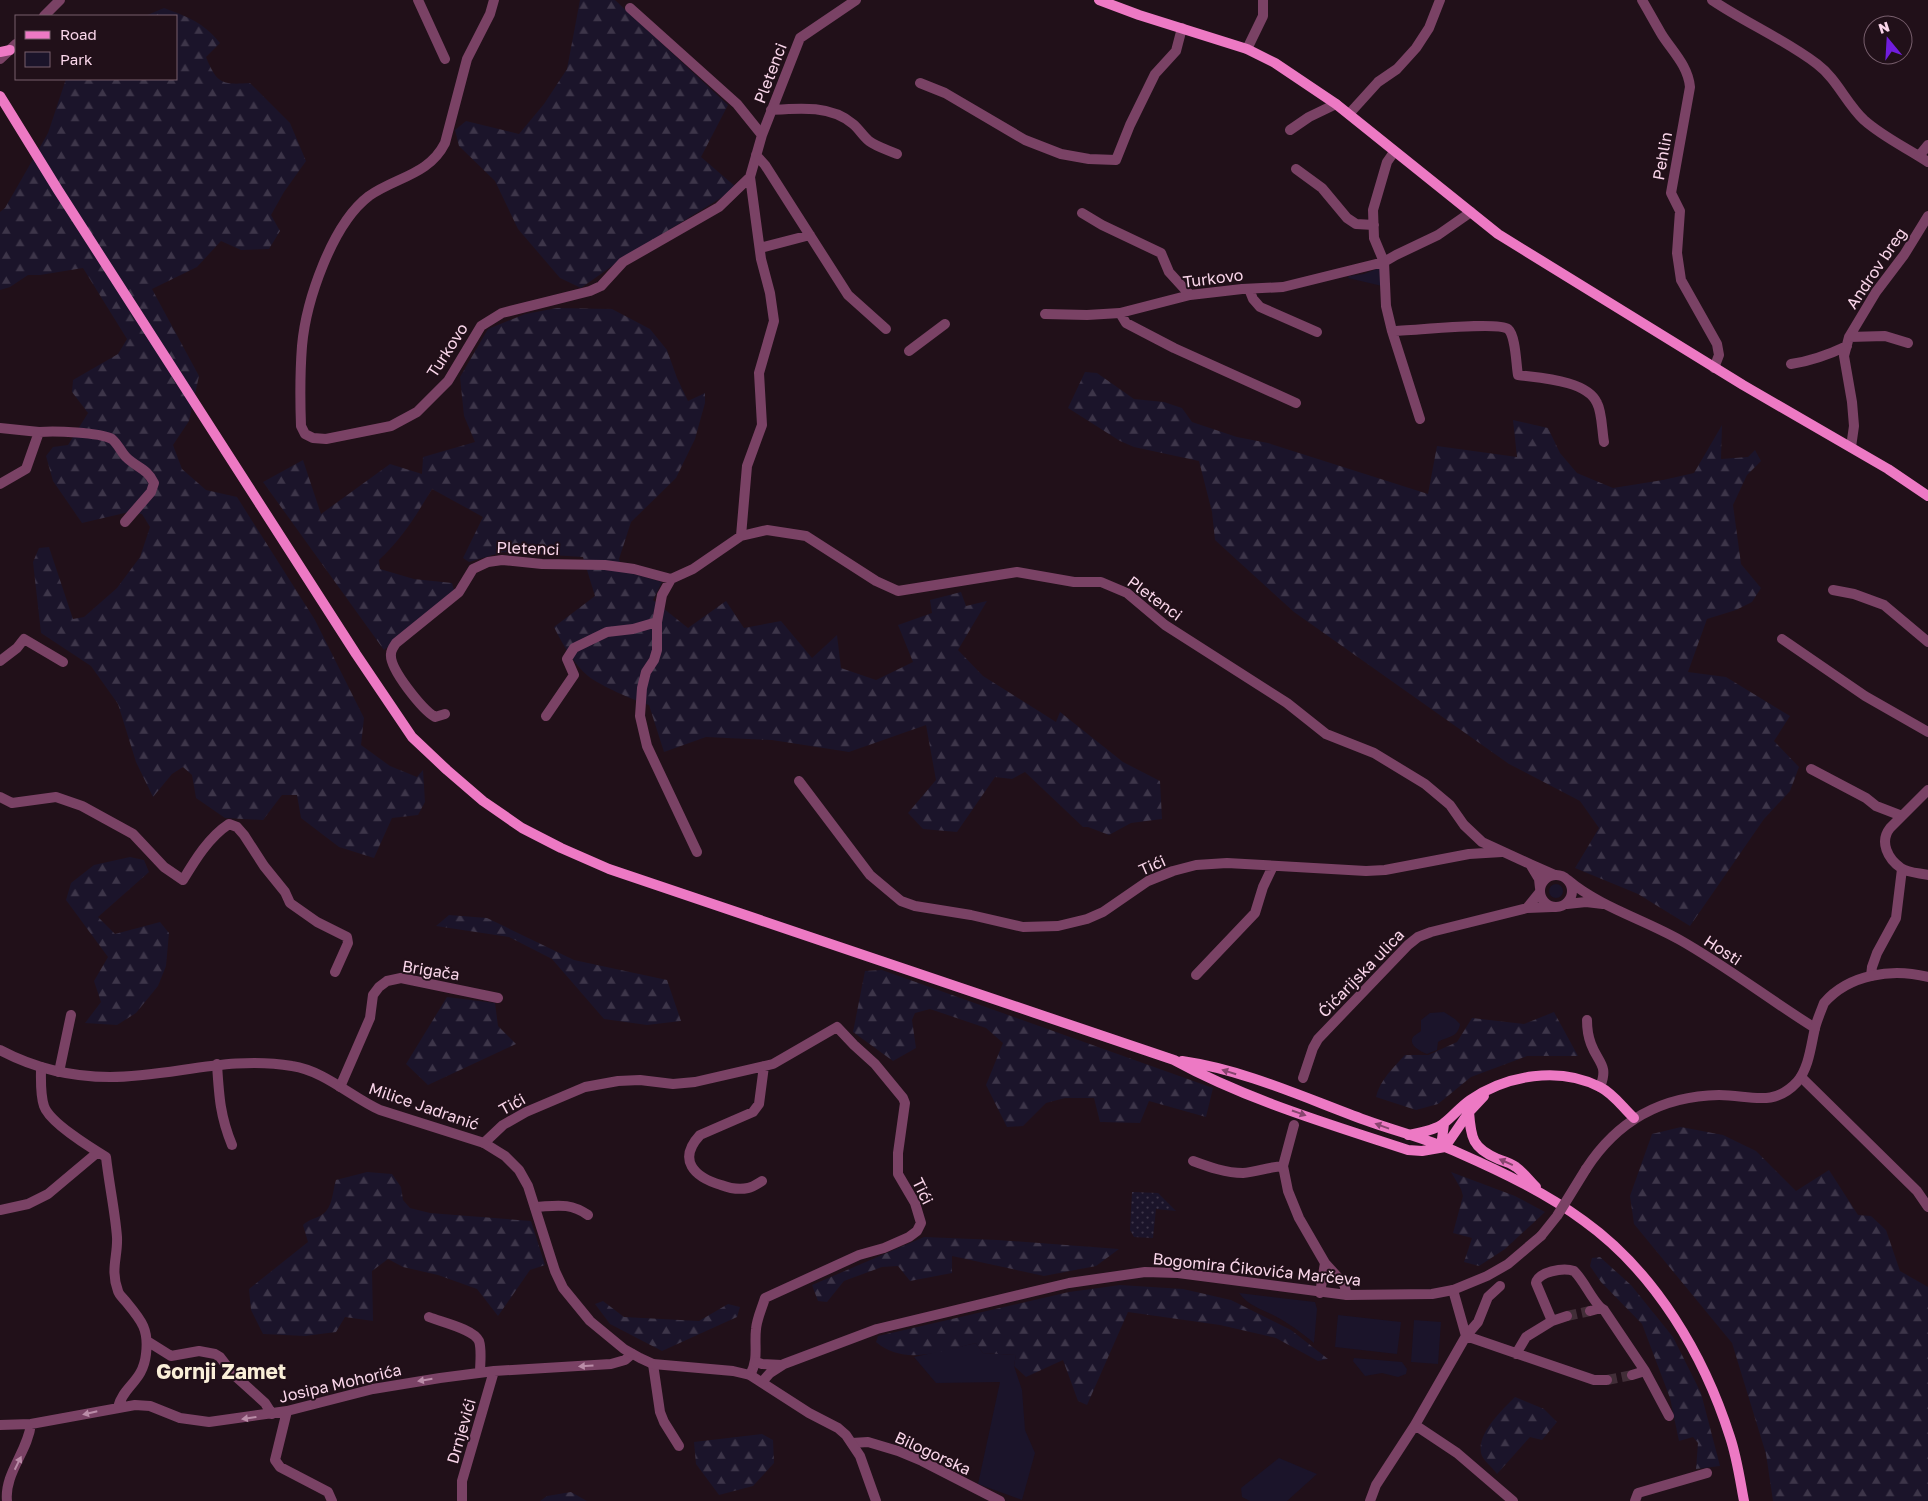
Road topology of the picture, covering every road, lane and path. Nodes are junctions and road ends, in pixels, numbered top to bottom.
1 (60, 0) edge
2 (418, 0) edge
3 (494, 0) edge
4 (856, 0) edge
5 (1099, 0) edge
6 (1263, 0) edge
7 (1440, 0) edge
8 (1642, 0) edge
9 (1712, 0) edge
10 (630, 8) dead end
11 (45, 15) edge
12 (1182, 28) junction
13 (9, 49) edge
14 (1247, 49) junction
15 (0, 59) edge
16 (445, 59) dead end
17 (920, 83) dead end
18 (0, 96) edge
19 (1336, 104) junction
20 (771, 110) junction
21 (1349, 114) junction
22 (1290, 130) dead end
23 (762, 135) junction
24 (1928, 145) edge
25 (1394, 152) junction
26 (898, 154) dead end
27 (756, 155) junction
28 (1919, 156) junction
29 (1928, 162) edge
30 (1296, 169) dead end
31 (750, 176) junction
32 (1471, 212) junction
33 (1082, 213) dead end
34 (1928, 216) edge
35 (1374, 225) junction
36 (810, 235) junction
37 (760, 248) junction
38 (1384, 262) junction
39 (601, 286) joint
40 (1249, 289) junction
41 (1190, 295) junction
42 (1120, 313) junction
43 (1045, 314) dead end
44 (945, 324) dead end
45 (886, 329) dead end
46 (1392, 331) junction
47 (1317, 332) dead end
48 (1848, 342) junction
49 (1908, 343) dead end
50 (909, 351) dead end
51 (1791, 364) dead end
52 (1714, 368) junction
53 (1296, 403) dead end
54 (1420, 419) dead end
55 (0, 428) edge
56 (39, 432) junction
57 (1604, 442) dead end
58 (1851, 447) junction
59 (0, 484) edge
60 (1928, 496) edge
61 (125, 522) dead end
62 (741, 536) junction
63 (671, 579) junction
64 (1833, 590) dead end
65 (657, 622) junction
66 (1782, 638) dead end
67 (1928, 642) edge
68 (0, 661) edge
69 (63, 662) dead end
70 (445, 714) dead end
71 (546, 716) dead end
72 (1928, 732) edge
73 (1811, 769) dead end
74 (799, 781) dead end
75 (1928, 790) edge
76 (0, 797) edge
77 (1902, 816) junction
78 (697, 852) dead end
79 (1502, 852) junction
80 (1530, 864) junction
81 (1196, 865) joint
82 (1273, 866) junction
83 (1902, 869) junction
84 (1555, 875) junction
85 (1928, 875) edge
86 (1568, 880) junction
87 (1540, 890) junction
88 (1567, 904) junction
89 (1609, 906) junction
90 (1552, 907) junction
91 (1527, 908) junction
92 (335, 972) dead end
93 (1196, 975) dead end
94 (1871, 976) junction
95 (1928, 977) edge
96 (498, 998) dead end
97 (71, 1015) dead end
98 (1586, 1020) dead end
99 (1815, 1028) junction
100 (0, 1050) edge
101 (1174, 1060) junction
102 (217, 1064) junction
103 (764, 1066) junction
104 (40, 1067) junction
105 (59, 1072) junction
106 (1801, 1077) junction
107 (1303, 1078) dead end
108 (340, 1087) junction
109 (1498, 1087) junction
110 (1600, 1087) junction
111 (1470, 1112) junction
112 (1634, 1118) junction
113 (1444, 1124) junction
114 (1294, 1125) dead end
115 (1408, 1136) junction
116 (484, 1142) junction
117 (232, 1146) dead end
118 (1445, 1147) junction
119 (98, 1152) junction
120 (1193, 1161) dead end
121 (1282, 1166) junction
122 (762, 1181) dead end
123 (1543, 1194) junction
124 (1928, 1207) edge
125 (535, 1208) junction
126 (0, 1210) edge
127 (588, 1215) dead end
128 (1325, 1263) junction
129 (1500, 1286) dead end
130 (1453, 1290) junction
131 (1320, 1293) junction
132 (1347, 1295) junction
133 (1601, 1308) junction
134 (1590, 1311) tunnel mouth
135 (1566, 1316) tunnel mouth
136 (429, 1317) dead end
137 (1552, 1321) junction
138 (1466, 1336) junction
139 (148, 1340) junction
140 (632, 1354) junction
141 (1516, 1354) junction
142 (756, 1362) junction
143 (653, 1364) junction
144 (783, 1365) junction
145 (494, 1371) junction
146 (1646, 1371) junction
147 (480, 1373) junction
148 (750, 1375) junction
149 (1632, 1375) tunnel mouth
150 (1607, 1380) tunnel mouth
151 (762, 1382) junction
152 (118, 1407) junction
153 (287, 1411) junction
154 (272, 1414) junction
155 (1669, 1416) dead end
156 (0, 1424) edge
157 (31, 1424) junction
158 (1416, 1425) junction
159 (852, 1443) junction
160 (679, 1446) dead end
161 (1707, 1473) dead end
162 (7, 1501) edge
163 (332, 1501) edge
164 (462, 1501) edge
165 (876, 1501) edge
166 (1000, 1501) edge
167 (1370, 1501) edge
168 (1513, 1501) edge
169 (1635, 1501) edge
170 (1744, 1501) edge

1 - 11 street
2 - 16 street
3 - 39 street, Turkovo
4 - 20 street, Pletenci
5 - 12 main road
6 - 14 street
7 - 21 street
8 - 52 street, Pehlin
9 - 28 street
10 - 23 street
12 - 14 main road
12 - 17 street
13 - 15 street
14 - 19 main road
18 - 101 main road
19 - 21 main road
19 - 22 street
20 - 23 street, Pletenci
20 - 26 street
21 - 25 main road
23 - 27 street, Pletenci
24 - 28 street
25 - 32 main road
25 - 35 street
27 - 31 street, Pletenci
27 - 36 street
28 - 29 street
30 - 35 street
31 - 37 street, Pletenci
31 - 39 street, Pletenci
32 - 38 street, Turkovo
32 - 52 main road
33 - 41 street
34 - 48 street, Androv breg
35 - 38 street
36 - 37 street
36 - 45 street
37 - 62 street, Pletenci
38 - 40 street, Turkovo
38 - 46 street
40 - 41 street, Turkovo
40 - 47 street
41 - 42 street, Turkovo
42 - 43 street, Turkovo
42 - 53 street
44 - 50 street
46 - 54 street
46 - 57 street
48 - 49 street
48 - 51 street
48 - 58 street, Androv breg
52 - 58 main road
55 - 56 street
56 - 59 street
56 - 61 street
58 - 60 main road
62 - 63 street, Pletenci
62 - 79 street, Pletenci
63 - 65 street
63 - 70 street, Pletenci
64 - 67 street
65 - 71 street
65 - 78 street
66 - 72 street
68 - 69 street
73 - 77 street
74 - 81 street, Tići
75 - 77 street
76 - 92 street
77 - 83 street
79 - 80 street, Pletenci
79 - 82 street, Pletenci
80 - 84 street, Pletenci
80 - 87 street
81 - 82 street, Pletenci
82 - 93 street
83 - 85 street
83 - 94 street
84 - 86 street
84 - 87 street
86 - 88 street
86 - 89 street, Hosti
87 - 90 street
87 - 91 street
88 - 89 street, Hosti
88 - 90 street
89 - 99 street, Hosti
90 - 91 street, Ćićarijska ulica
91 - 107 street, Ćićarijska ulica
94 - 95 street
94 - 99 street
96 - 108 street, Brigača
97 - 105 street
98 - 110 street
99 - 106 street
100 - 104 street, Milice Jadranić
115 -> 101 main road
101 -> 118 main road
102 - 105 street, Milice Jadranić
102 - 108 street, Milice Jadranić
102 - 117 street
103 - 116 street, Tići
103 - 122 street
103 - 142 street, Tići
104 - 105 street, Milice Jadranić
104 - 119 street
106 - 112 street
106 - 124 street
108 - 116 street, Milice Jadranić
109 - 110 main road
109 - 111 main road
109 - 113 main road
110 - 112 main road
111 - 118 main road
123 -> 111 main road
112 - 130 street, Bogomira Ćikovića Marčeva, bridge
113 - 115 main road
113 - 118 main road
114 - 121 street
115 - 118 main road
116 - 125 street, Milice Jadranić
118 - 123 main road
119 - 126 street
119 - 139 street
120 - 121 street
121 - 128 street
123 - 170 main road
125 - 127 street
125 - 140 street, Milice Jadranić
128 - 131 street
128 - 132 street
129 - 138 street
130 - 132 street, Bogomira Ćikovića Marčeva
130 - 138 street
131 - 132 street, Bogomira Ćikovića Marčeva
131 - 144 street, Bogomira Ćikovića Marčeva
133 - 134 street
133 - 137 street
133 - 146 street
135 - 137 street
136 - 147 street
137 - 141 street
138 - 141 street
138 - 158 street
139 - 152 street
139 - 154 street
140 - 143 street, Milice Jadranić
140 -> 145 street, Josipa Mohorića
141 - 150 street
142 - 144 street
142 - 148 street, Tići
143 - 148 street
143 - 160 street
144 - 151 street, Bogomira Ćikovića Marčeva
145 - 147 street, Josipa Mohorića
145 - 164 street, Drnjevići
146 - 149 street
146 - 155 street
147 -> 153 street, Josipa Mohorića
148 - 151 street
151 - 159 street
154 -> 152 street, Josipa Mohorića
152 -> 157 street, Josipa Mohorića
153 - 154 street, Josipa Mohorića
153 - 163 street
156 - 157 street, Josipa Mohorića
162 -> 157 street
158 - 167 street
158 - 168 street
159 - 165 street
159 - 166 street, Bilogorska
161 - 169 street

